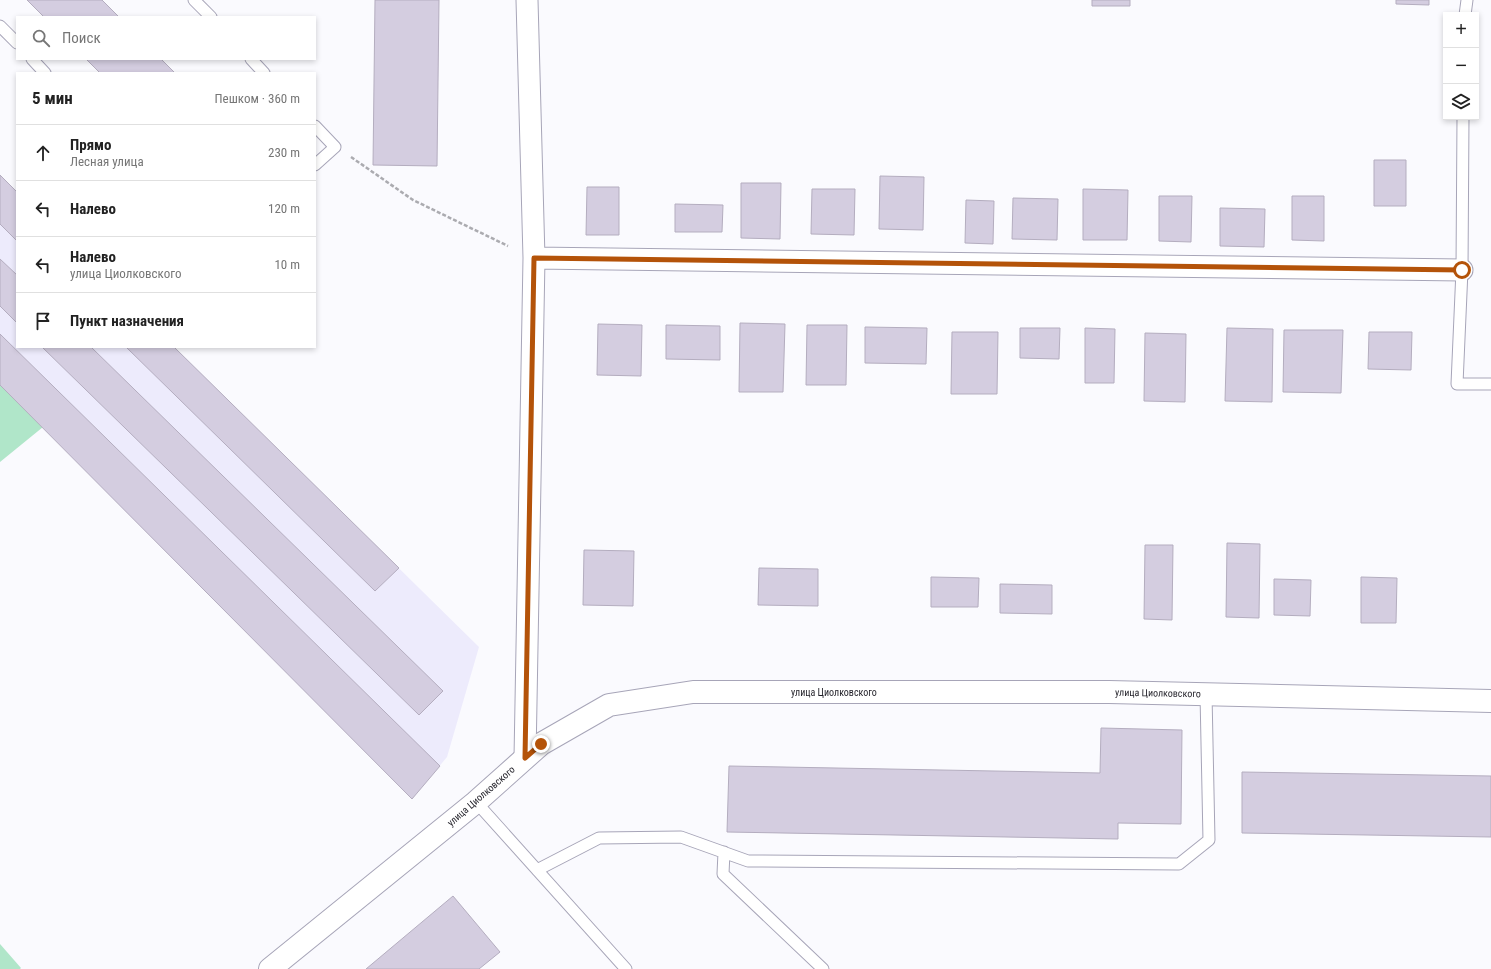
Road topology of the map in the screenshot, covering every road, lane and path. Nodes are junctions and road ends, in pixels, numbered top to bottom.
1 (194, 0) edge
2 (527, 0) edge
3 (1467, 0) edge
4 (1465, 12) edge
5 (210, 16) edge
6 (0, 26) edge
7 (16, 42) edge
8 (33, 60) edge
9 (252, 60) edge
10 (44, 72) edge
11 (263, 72) edge
12 (1463, 120) edge
13 (316, 127) edge
14 (335, 147) junction
15 (316, 164) edge
16 (534, 258) junction
17 (1462, 270) junction
18 (1491, 384) edge
19 (1206, 694) junction
20 (1491, 701) edge
21 (525, 758) junction
22 (476, 802) junction
23 (724, 852) junction
24 (537, 870) junction
25 (270, 969) edge
26 (626, 969) edge
27 (823, 969) edge

1 - 5 lane
2 - 16 street
3 - 4 lane
6 - 7 lane
8 - 10 lane
9 - 11 lane
12 - 17 lane
13 - 14 lane
14 - 15 lane
14 - 16 path
16 - 17 street
16 - 21 street
17 - 18 lane
19 - 20 street, улица Циолковского
19 - 21 street, улица Циолковского
19 - 23 lane
21 - 22 street, улица Циолковского
22 - 24 lane
22 - 25 street, улица Циолковского
23 - 24 lane
23 - 27 lane
24 - 26 lane

